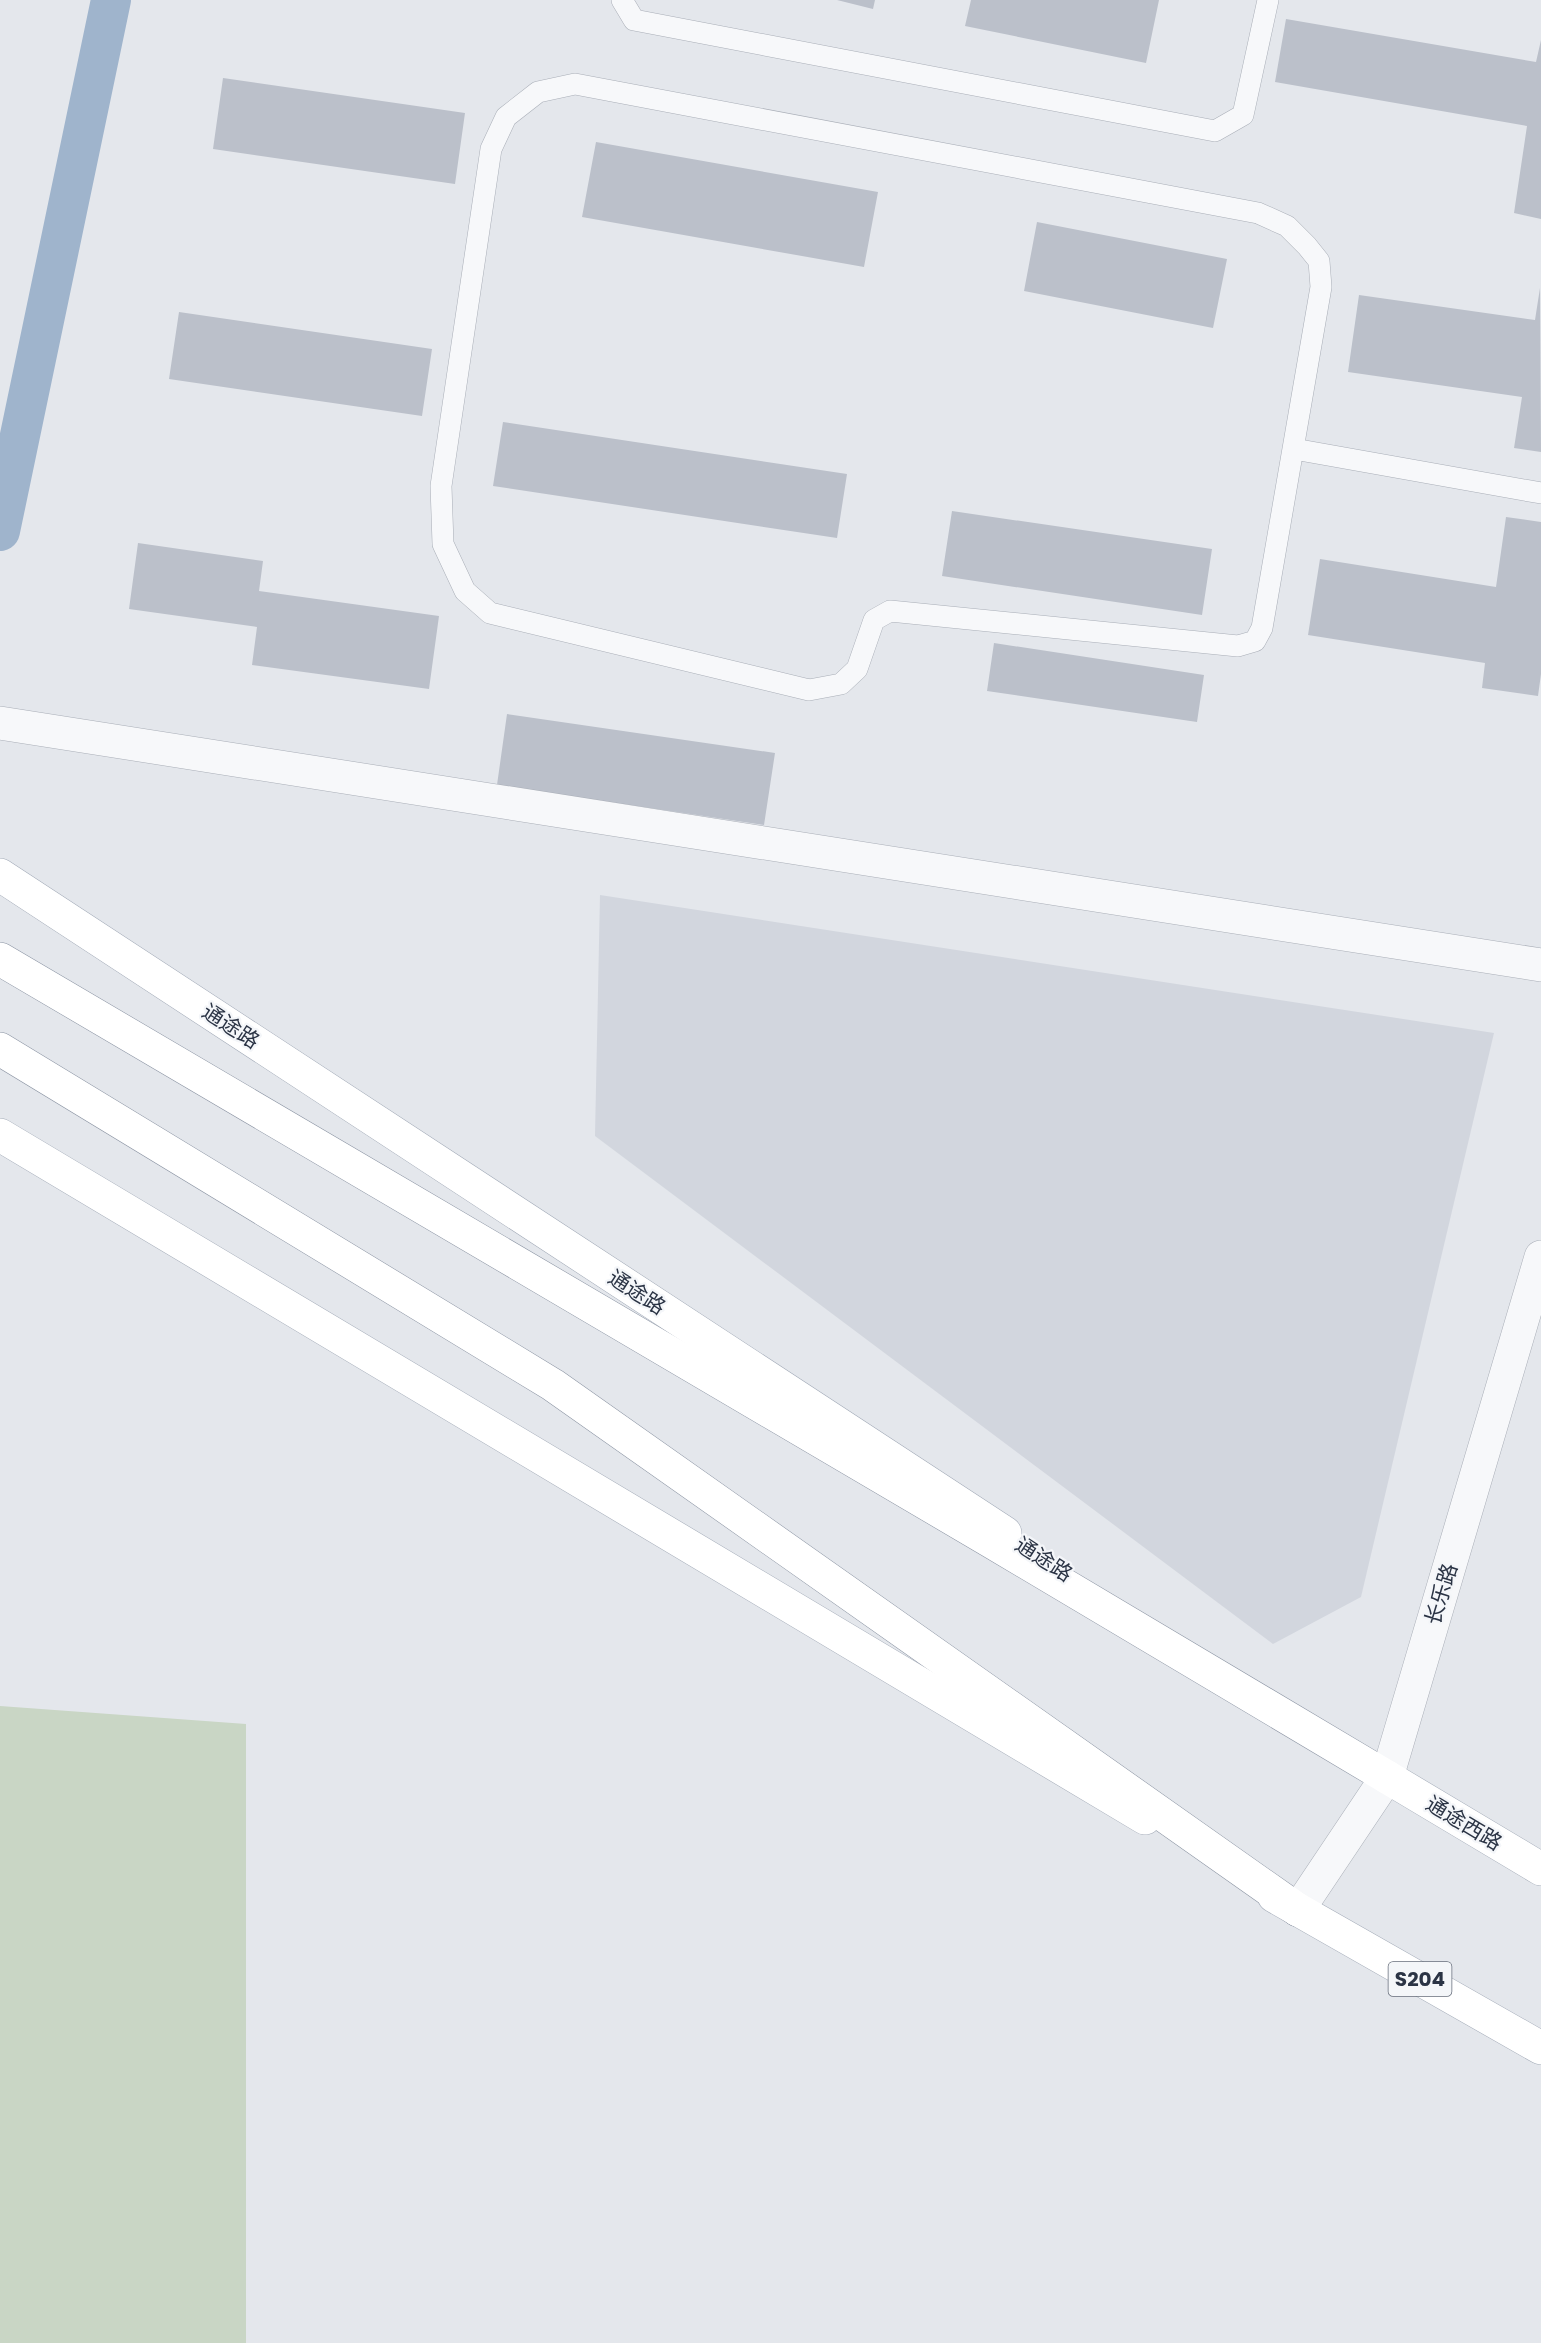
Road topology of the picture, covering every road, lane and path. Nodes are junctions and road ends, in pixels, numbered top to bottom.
1 (622, 0) edge
2 (1268, 0) edge
3 (1294, 449) junction
4 (1541, 493) edge
5 (0, 723) edge
6 (0, 875) edge
7 (0, 959) edge
8 (1541, 965) edge
9 (0, 1049) edge
10 (0, 1135) edge
11 (1541, 1257) edge
12 (1275, 1710) junction
13 (1387, 1777) junction
14 (1541, 1869) edge
15 (1298, 1910) junction
16 (1541, 2048) edge

1 - 2 lane
3 - 3 lane
3 - 4 lane
5 - 8 street
6 - 12 main road, 通途路
7 - 12 main road
9 - 15 main road
10 - 15 main road
11 - 13 street, 长乐路
12 - 13 main road, 通途西路
13 - 14 main road, 通途西路
13 - 15 street, 长乐路
15 - 16 main road, S204

